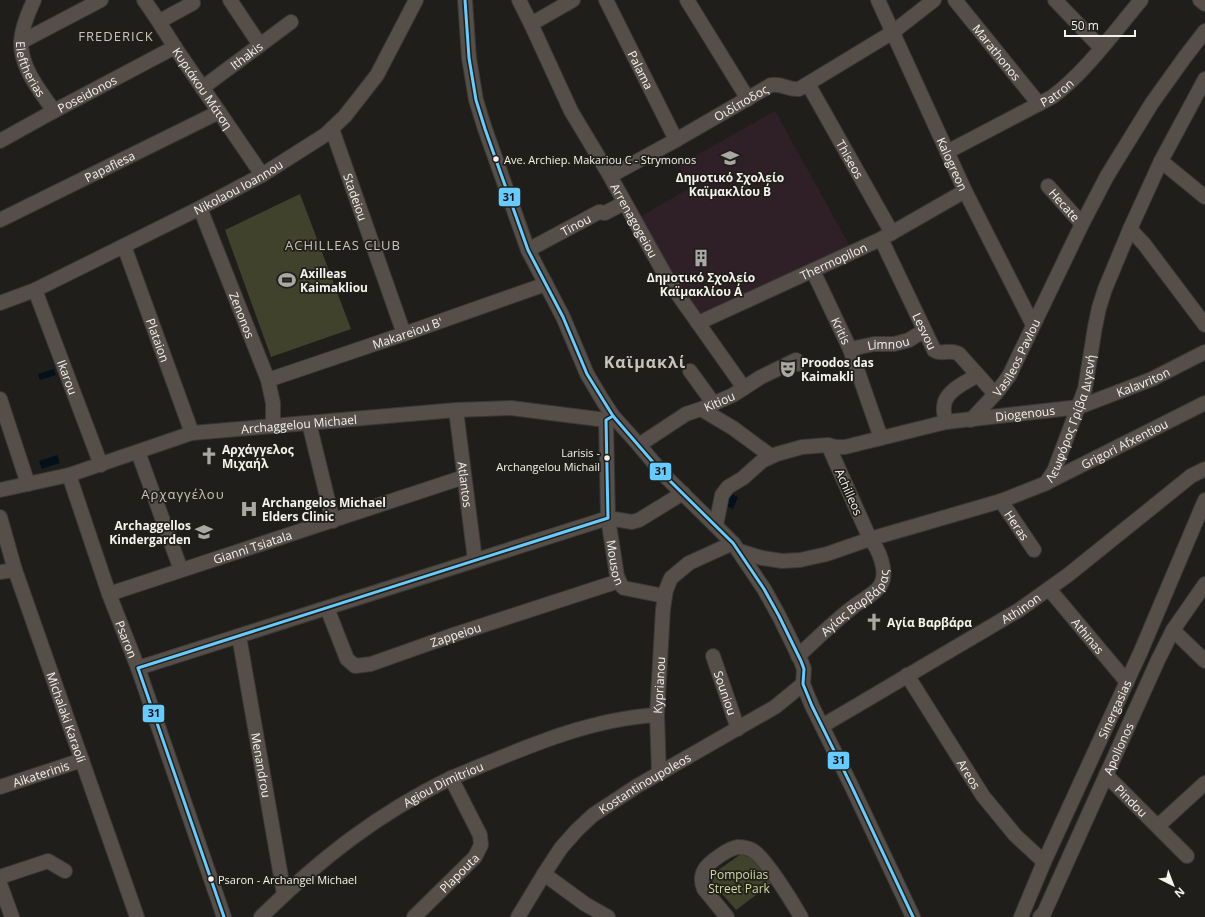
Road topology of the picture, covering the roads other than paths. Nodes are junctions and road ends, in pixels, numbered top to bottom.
1 (34, 0) edge
2 (101, 0) edge
3 (144, 0) edge
4 (230, 0) edge
5 (416, 0) edge
6 (465, 0) edge
7 (519, 0) edge
8 (573, 0) edge
9 (606, 0) edge
10 (687, 0) edge
11 (878, 0) edge
12 (934, 0) edge
13 (955, 0) edge
14 (1055, 0) edge
15 (1141, 0) edge
16 (1200, 0) edge
17 (193, 3) dead end
18 (1205, 4) edge
19 (160, 21) junction
20 (291, 22) dead end
21 (531, 24) junction
22 (1205, 31) edge
23 (893, 32) junction
24 (21, 42) junction
25 (260, 45) junction
26 (175, 47) junction
27 (1101, 48) junction
28 (808, 84) junction
29 (1203, 87) edge
30 (202, 88) junction
31 (748, 99) junction
32 (1039, 104) junction
33 (54, 111) junction
34 (219, 112) junction
35 (332, 129) junction
36 (676, 140) junction
37 (0, 141) edge
38 (947, 152) junction
39 (1161, 161) junction
40 (262, 175) junction
41 (610, 176) junction
42 (1048, 186) dead end
43 (965, 191) junction
44 (1205, 197) edge
45 (624, 203) junction
46 (200, 208) junction
47 (0, 220) edge
48 (1082, 224) junction
49 (1130, 229) junction
50 (887, 236) junction
51 (124, 246) junction
52 (528, 250) junction
53 (813, 271) junction
54 (546, 284) junction
55 (34, 290) junction
56 (0, 302) edge
57 (698, 322) junction
58 (1033, 325) junction
59 (1205, 325) edge
60 (926, 333) junction
61 (404, 334) junction
62 (850, 349) junction
63 (1205, 352) edge
64 (798, 364) dead end
65 (690, 371) dead end
66 (978, 375) junction
67 (268, 380) junction
68 (744, 388) junction
69 (995, 394) junction
70 (0, 399) edge
71 (1205, 403) edge
72 (714, 404) junction
73 (1079, 407) junction
74 (456, 410) junction
75 (701, 410) junction
76 (610, 418) junction
77 (971, 420) junction
78 (946, 422) junction
79 (309, 423) junction
80 (273, 426) junction
81 (192, 433) junction
82 (881, 438) junction
83 (828, 445) junction
84 (639, 446) junction
85 (138, 452) junction
86 (771, 456) junction
87 (101, 465) junction
88 (1205, 469) edge
89 (69, 475) junction
90 (464, 477) junction
91 (28, 484) junction
92 (1044, 484) junction
93 (0, 490) edge
94 (683, 493) junction
95 (1205, 500) edge
96 (1001, 501) junction
97 (0, 517) edge
98 (608, 518) junction
99 (333, 521) junction
100 (716, 525) junction
101 (870, 539) junction
102 (736, 547) junction
103 (1034, 550) dead end
104 (475, 560) junction
105 (15, 570) junction
106 (181, 570) junction
107 (0, 572) edge
108 (619, 581) junction
109 (1205, 584) edge
110 (1049, 589) junction
111 (109, 594) junction
112 (664, 596) junction
113 (328, 608) junction
114 (1173, 630) junction
115 (239, 636) junction
116 (1141, 651) junction
117 (713, 656) dead end
118 (798, 656) junction
119 (1158, 660) junction
120 (1205, 661) edge
121 (138, 668) junction
122 (907, 675) junction
123 (1127, 682) junction
124 (804, 684) junction
125 (657, 715) junction
126 (822, 726) junction
127 (738, 729) junction
128 (82, 760) junction
129 (659, 774) junction
130 (1106, 775) junction
131 (452, 778) junction
132 (1205, 783) edge
133 (0, 787) edge
134 (1158, 826) junction
135 (1058, 834) junction
136 (1078, 836) junction
137 (1187, 856) dead end
138 (1044, 862) junction
139 (65, 871) dead end
140 (544, 874) junction
141 (0, 878) edge
142 (0, 884) edge
143 (284, 894) junction
144 (12, 917) edge
145 (137, 917) edge
146 (224, 917) edge
147 (261, 917) edge
148 (414, 917) edge
149 (518, 917) edge
150 (608, 917) edge
151 (727, 917) edge
152 (801, 917) edge
153 (913, 917) edge
154 (1021, 917) edge
155 (1040, 917) edge

1 - 24 street, Eleftherias
2 - 24 street
3 - 19 street, Κυριάκου Μάτση
4 - 25 street
5 - 35 street, Nikolaou Ioannou
6 - 52 street
7 - 21 street, Arrenagogeiou
8 - 21 street
9 - 36 street, Palama
10 - 31 street
11 - 23 street, Kalogreon
12 - 23 street
13 - 32 street, Marathonos
14 - 27 street
15 - 27 street, Patron
16 - 18 street
17 - 19 street
19 - 26 street, Κυριάκου Μάτση
20 - 25 street, Ithakis
21 - 41 street, Arrenagogeiou
22 - 48 street, Vasileos Pavlou
23 - 28 street, Οιδίποδος
23 - 38 street, Kalogreon
24 - 33 street, Eleftherias
25 - 30 street, Ithakis
26 - 30 street, Κυριάκου Μάτση
26 - 33 street, Poseidonos
27 - 32 street, Patron
28 - 31 street, Οιδίποδος
28 - 50 street, Thiseos
29 - 39 street, Λεωφόρος Γρίβα Διγενή
30 - 34 street, Κυριάκου Μάτση
31 - 36 street, Οιδίποδος
32 - 38 street, Patron
33 - 37 street, Poseidonos
34 - 40 street, Κυριάκου Μάτση
34 - 47 street, Papaflesa
35 - 40 street, Nikolaou Ioannou
35 - 61 street, Stadeiou
36 - 41 street, Οιδίποδος
38 - 43 street, Kalogreon
39 - 44 street
39 - 49 street, Λεωφόρος Γρίβα Διγενή
40 - 46 street, Nikolaou Ioannou
41 - 45 street, Arrenagogeiou
42 - 48 street, Hecate
43 - 50 street, Thermopilon
43 - 58 street, Kalogreon
45 - 52 street, Tinou
45 - 57 street, Arrenagogeiou
46 - 51 street, Nikolaou Ioannou
46 - 67 street, Zenonos
48 - 58 street, Vasileos Pavlou
49 - 59 street
49 - 73 street, Λεωφόρος Γρίβα Διγενή
50 - 53 street, Thermopilon
50 - 60 street, Lesvou
51 - 55 street, Nikolaou Ioannou
51 - 81 street, Plataion
52 - 54 street
53 - 57 street, Thermopilon
53 - 62 street, Kritis
54 - 61 street, Makareiou B'
54 - 76 street
55 - 56 street, Nikolaou Ioannou
55 - 87 street, Ikarou
57 - 68 street, Arrenagogeiou
58 - 69 street, Vasileos Pavlou
60 - 62 street, Limnou
60 - 66 street, Lesvou
61 - 67 street, Makareiou B'
62 - 82 street, Kritis
63 - 73 street, Kalavriton
64 - 68 street, Kitiou
65 - 72 street
66 - 69 street, Lesvou
66 - 78 street
67 - 80 street, Zenonos
68 - 72 street, Kitiou
69 - 77 street, Vasileos Pavlou
70 - 91 street
71 - 92 street, Grigori Afxentiou
72 - 75 street, Kitiou
73 - 77 street, Diogenous
73 - 92 street, Λεωφόρος Γρίβα Διγενή
74 - 76 street, Archaggelou Michael
74 - 79 street, Archaggelou Michael
74 - 90 street, Atlantos
75 - 84 street, Kitiou
75 - 86 street
76 - 84 street
76 - 98 street, Mouson
77 - 78 street
78 - 82 street
79 - 80 street, Archaggelou Michael
79 - 99 street
80 - 81 street, Archaggelou Michael
81 - 85 street, Archaggelou Michael
82 - 83 street
83 - 86 street
83 - 101 street, Achilleos
84 - 94 street
85 - 87 street, Archaggelou Michael
85 - 106 street
86 - 100 street
87 - 89 street, Archaggelou Michael
88 - 110 street, Athinon
89 - 91 street, Archaggelou Michael
89 - 111 street, Psaron
90 - 99 street, Gianni Tsiatala
90 - 104 street, Atlantos
91 - 93 street, Archaggelou Michael
92 - 96 street, Λεωφόρος Γρίβα Διγενή
94 - 98 street
94 - 100 street
95 - 116 street, Sinergasias
96 - 101 street, Λεωφόρος Γρίβα Διγενή
96 - 103 street, Heras
97 - 105 street, Michalaki Karaoli
98 - 104 street
98 - 108 street, Mouson
99 - 106 street, Gianni Tsiatala
100 - 102 street
101 - 102 street, Λεωφόρος Γρίβα Διγενή
101 - 118 street, Αγίας Βαρβάρας
102 - 112 street, Kyprianou
102 - 118 street
104 - 113 street
105 - 107 street
105 - 128 street, Michalaki Karaoli
106 - 111 street, Gianni Tsiatala
108 - 112 street, Mouson
108 - 113 street, Zappeiou
109 - 114 street, Apollonos
110 - 122 street, Athinon
110 - 123 street, Athinas
111 - 121 street, Psaron
112 - 125 street, Kyprianou
113 - 115 street
114 - 119 street, Apollonos
114 - 120 street
115 - 121 street
115 - 143 street, Menandrou
116 - 119 street
116 - 123 street, Sinergasias
117 - 127 street, Souniou
118 - 124 street
119 - 130 street, Apollonos
121 - 146 street, Psaron
122 - 126 street, Athinon
122 - 138 street, Areos
123 - 135 street, Sinergasias
124 - 126 street
124 - 127 street, Kostantinoupoleos
125 - 129 street, Kyprianou
125 - 131 street, Agiou Dimitriou
126 - 153 street
127 - 129 street, Kostantinoupoleos
128 - 133 street, Aikaterinis
128 - 145 street, Michalaki Karaoli
129 - 140 street, Kostantinoupoleos
130 - 134 street, Pindou
130 - 136 street, Apollonos
131 - 143 street, Agiou Dimitriou
131 - 148 street, Plapouta
132 - 134 street, Pindou
134 - 137 street, Pindou
135 - 136 street
135 - 138 street, Sinergasias
136 - 155 street, Apollonos
138 - 154 street, Sinergasias
139 - 141 street
140 - 149 street, Kostantinoupoleos
140 - 150 street
142 - 144 street
143 - 147 street, Agiou Dimitriou
151 - 152 street

